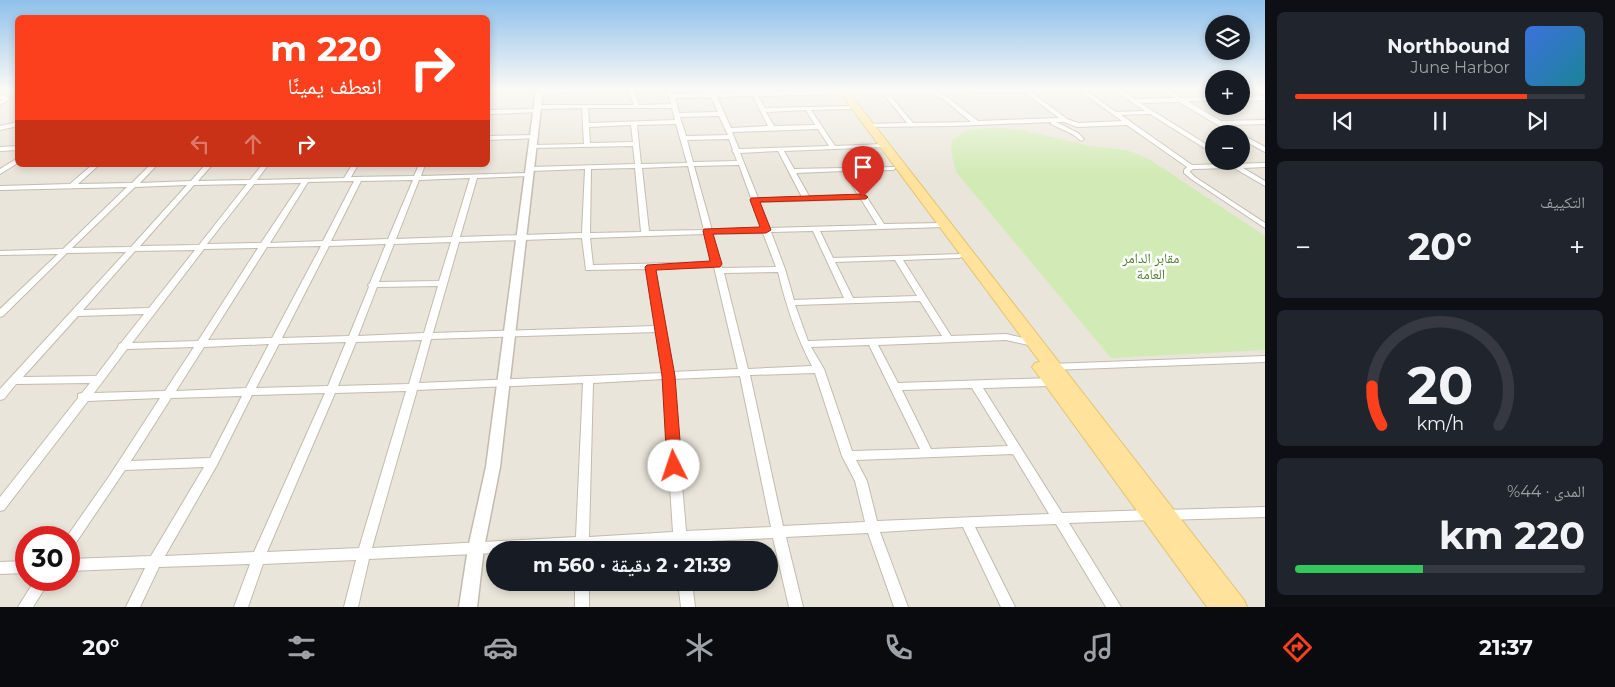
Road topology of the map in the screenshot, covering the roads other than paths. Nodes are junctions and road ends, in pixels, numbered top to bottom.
1 (537, 118) edge
2 (586, 118) edge
3 (647, 118) edge
4 (678, 118) edge
5 (723, 118) edge
6 (767, 118) edge
7 (813, 118) edge
8 (860, 118) edge
9 (862, 118) edge
10 (906, 118) edge
11 (970, 118) edge
12 (1121, 118) edge
13 (1162, 118) edge
14 (1211, 118) edge
15 (1065, 120) joint
16 (1045, 121) junction
17 (1265, 122) edge
18 (976, 123) junction
19 (1127, 123) junction
20 (1219, 123) junction
21 (634, 124) junction
22 (911, 124) junction
23 (15, 125) edge
24 (586, 125) junction
25 (868, 125) junction
26 (1222, 125) edge
27 (0, 128) edge
28 (772, 128) junction
29 (819, 128) junction
30 (730, 133) junction
31 (490, 138) edge
32 (684, 138) junction
33 (1082, 139) dead end
34 (1250, 141) edge
35 (534, 142) junction
36 (637, 144) junction
37 (588, 146) junction
38 (880, 146) junction
39 (1205, 146) edge
40 (15, 148) edge
41 (833, 148) junction
42 (0, 149) edge
43 (780, 149) junction
44 (1265, 150) edge
45 (735, 151) junction
46 (15, 162) edge
47 (740, 163) junction
48 (691, 164) junction
49 (1265, 165) edge
50 (640, 166) junction
51 (1250, 166) edge
52 (94, 167) edge
53 (152, 167) edge
54 (207, 167) edge
55 (263, 167) edge
56 (354, 167) edge
57 (421, 167) edge
58 (1191, 167) junction
59 (1205, 167) edge
60 (588, 168) junction
61 (894, 168) junction
62 (846, 170) junction
63 (1243, 170) edge
64 (0, 172) edge
65 (530, 172) junction
66 (792, 172) junction
67 (474, 176) junction
68 (417, 177) junction
69 (347, 179) junction
70 (359, 179) junction
71 (306, 180) junction
72 (252, 182) junction
73 (192, 183) junction
74 (1265, 184) edge
75 (133, 185) junction
76 (72, 186) junction
77 (0, 188) edge
78 (863, 197) junction
79 (806, 198) junction
80 (754, 200) junction
81 (939, 225) junction
82 (1265, 226) edge
83 (882, 227) junction
84 (815, 228) junction
85 (766, 230) junction
86 (708, 231) junction
87 (646, 233) junction
88 (586, 234) junction
89 (523, 236) junction
90 (454, 238) junction
91 (390, 241) junction
92 (326, 243) junction
93 (264, 244) junction
94 (201, 246) junction
95 (133, 248) junction
96 (66, 250) junction
97 (9, 252) junction
98 (0, 253) edge
99 (959, 256) junction
100 (898, 258) junction
101 (0, 260) edge
102 (831, 260) junction
103 (650, 267) junction
104 (717, 267) junction
105 (781, 269) junction
106 (442, 283) junction
107 (372, 285) junction
108 (922, 298) junction
109 (850, 301) junction
110 (790, 303) junction
111 (150, 311) junction
112 (75, 312) junction
113 (0, 314) edge
114 (661, 330) junction
115 (511, 334) junction
116 (427, 336) junction
117 (351, 339) junction
118 (275, 340) junction
119 (949, 340) junction
120 (201, 343) junction
121 (873, 343) junction
122 (1028, 343) junction
123 (805, 344) junction
124 (122, 346) junction
125 (1265, 359) edge
126 (1051, 367) junction
127 (819, 369) junction
128 (744, 372) junction
129 (668, 376) junction
130 (97, 379) junction
131 (588, 379) junction
132 (13, 381) junction
133 (1051, 382) junction
134 (504, 383) junction
135 (976, 384) junction
136 (414, 387) junction
137 (895, 387) junction
138 (332, 389) junction
139 (250, 392) junction
140 (167, 395) junction
141 (0, 396) edge
142 (82, 397) junction
143 (1015, 450) junction
144 (928, 453) junction
145 (848, 456) junction
146 (213, 462) junction
147 (121, 466) junction
148 (0, 506) edge
149 (1265, 512) edge
150 (1157, 515) junction
151 (1058, 519) junction
152 (966, 522) junction
153 (80, 527) edge
154 (872, 527) junction
155 (777, 532) junction
156 (582, 541) edge
157 (680, 541) edge
158 (704, 541) edge
159 (476, 548) junction
160 (486, 548) edge
161 (364, 554) junction
162 (260, 556) junction
163 (156, 560) junction
164 (80, 563) edge
165 (15, 567) edge
166 (0, 568) edge
167 (36, 591) edge
168 (582, 591) edge
169 (686, 591) edge
170 (25, 607) edge
171 (133, 607) edge
172 (241, 607) edge
173 (351, 607) edge
174 (468, 607) edge
175 (582, 607) edge
176 (688, 607) edge
177 (796, 607) edge
178 (901, 607) edge
179 (1008, 607) edge
180 (1114, 607) edge
181 (1220, 607) edge
182 (1236, 607) edge

1 - 35 street
2 - 24 street
3 - 21 street
4 - 32 street
5 - 30 street
6 - 28 street
7 - 29 street
8 - 38 main road
9 - 25 main road
10 - 22 street
11 - 18 street
12 - 19 street
13 - 39 street
14 - 20 street
15 - 16 street
15 - 19 street
16 - 18 street
16 - 33 street
17 - 20 street
18 - 22 street
19 - 58 street
20 - 26 street
21 - 24 street
21 - 36 street
22 - 25 street
23 - 27 street
24 - 37 street
25 - 38 main road
28 - 29 street
28 - 30 street
29 - 41 street
30 - 32 street
30 - 45 street
31 - 35 street
32 - 48 street
34 - 44 street
35 - 37 street
35 - 65 street
36 - 37 street
36 - 50 street
38 - 41 street
38 - 61 main road
38 - 81 main road
40 - 42 street
41 - 43 street
43 - 45 street
43 - 66 street
45 - 47 street
46 - 64 street
47 - 48 street
47 - 80 street
48 - 50 street
48 - 86 street
49 - 51 street
50 - 60 street
50 - 87 street
52 - 76 street
53 - 75 street
54 - 73 street
55 - 72 street
56 - 69 street
57 - 68 street
58 - 59 street
58 - 82 street
60 - 65 street
60 - 88 street
61 - 62 street
61 - 81 main road
62 - 66 street
62 - 78 street
63 - 74 street
65 - 67 street
65 - 89 street
66 - 79 street
67 - 68 street
67 - 90 street
68 - 70 street
68 - 91 street
69 - 70 street
69 - 71 street
70 - 92 street
71 - 72 street
71 - 93 street
72 - 73 street
72 - 94 street
73 - 75 street
73 - 95 street
75 - 76 street
75 - 96 street
76 - 77 street
78 - 79 street
78 - 83 street
79 - 80 street
80 - 85 street
81 - 83 street
81 - 99 main road
81 - 122 main road
83 - 84 street
84 - 85 street
84 - 102 street
85 - 86 street
85 - 105 street
86 - 87 street
86 - 104 street
87 - 88 street
88 - 89 street
88 - 103 street
89 - 90 street
89 - 115 street
90 - 91 street
90 - 106 street
91 - 92 street
91 - 107 street
92 - 93 street
92 - 118 street
93 - 94 street
93 - 120 street
94 - 95 street
94 - 111 street
95 - 96 street
95 - 112 street
96 - 97 street
96 - 113 street
97 - 98 street
97 - 101 street
99 - 100 street
99 - 122 main road
100 - 102 street
100 - 108 street
102 - 109 street
103 - 104 street
103 - 114 street
104 - 105 street
104 - 128 street
105 - 110 street
106 - 107 street
106 - 116 street
107 - 117 street
108 - 109 street
108 - 119 street
109 - 110 street
110 - 123 street
111 - 112 street
111 - 124 street
112 - 132 street
114 - 115 street
114 - 129 street
115 - 116 street
115 - 134 street
116 - 117 street
116 - 136 street
117 - 118 street
117 - 138 street
118 - 120 street
118 - 139 street
119 - 121 street
119 - 122 street
120 - 124 street
120 - 140 street
121 - 123 street
121 - 137 street
122 - 126 main road
122 - 133 main road
123 - 127 street
124 - 130 street
125 - 126 street
126 - 150 main road
127 - 128 street
127 - 145 street
128 - 129 street
128 - 155 street
129 - 131 street
129 - 157 street
130 - 132 street
130 - 142 street
131 - 134 street
131 - 156 street
132 - 141 street
133 - 135 street
133 - 150 main road
134 - 136 street
134 - 159 street
135 - 137 street
135 - 143 street
136 - 138 street
136 - 161 street
137 - 144 street
138 - 139 street
138 - 162 street
139 - 140 street
139 - 146 street
140 - 142 street
140 - 147 street
142 - 148 street
143 - 144 street
143 - 151 street
144 - 145 street
145 - 154 street
146 - 147 street
146 - 163 street
147 - 153 street
149 - 150 street
150 - 151 street
150 - 181 main road
150 - 182 main road
151 - 152 street
151 - 180 street
152 - 154 street
152 - 179 street
154 - 155 street
154 - 178 street
155 - 158 street
155 - 177 street
159 - 160 street
159 - 161 street
159 - 174 street
161 - 162 street
161 - 173 street
162 - 163 street
162 - 172 street
163 - 164 street
163 - 171 street
165 - 166 street
167 - 170 street
168 - 175 street
169 - 176 street

